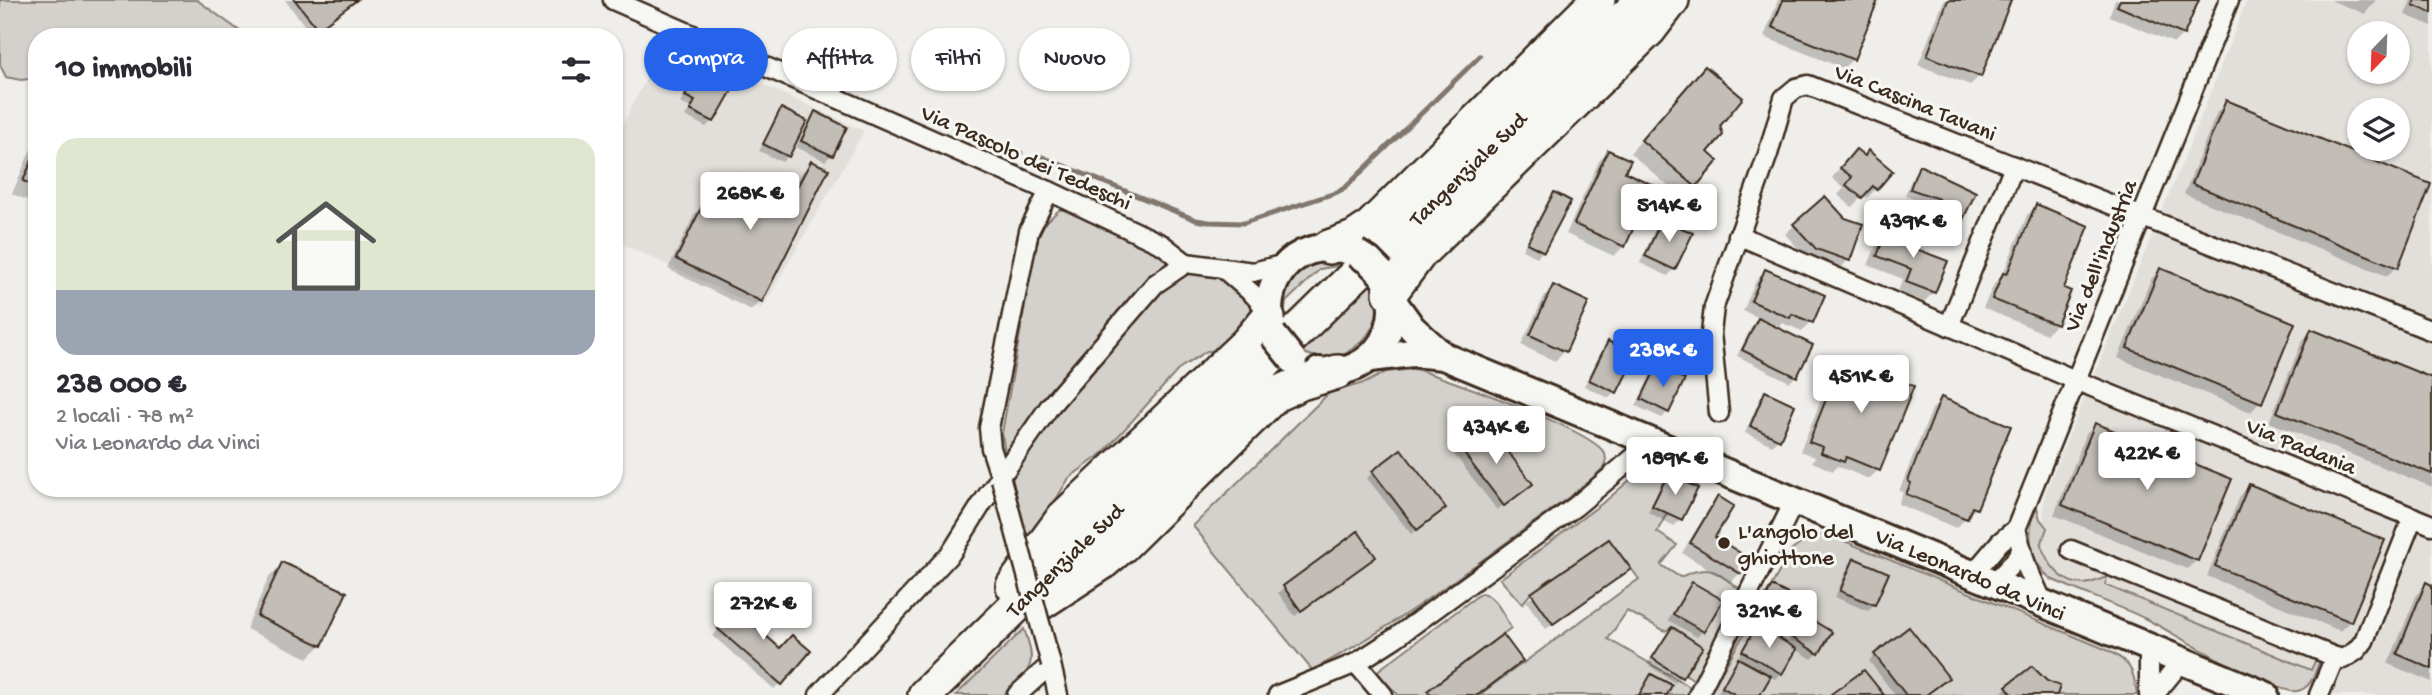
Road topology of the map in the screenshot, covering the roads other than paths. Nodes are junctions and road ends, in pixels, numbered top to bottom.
1 (612, 0) edge
2 (1598, 0) edge
3 (1643, 0) edge
4 (1672, 0) edge
5 (2229, 0) edge
6 (2014, 166) junction
7 (1049, 191) junction
8 (2141, 217) junction
9 (1738, 235) junction
10 (1338, 249) junction
11 (1186, 263) junction
12 (1289, 263) junction
13 (1221, 267) junction
14 (1390, 293) junction
15 (1949, 326) junction
16 (2432, 331) edge
17 (1273, 333) junction
18 (1443, 356) junction
19 (1371, 358) junction
20 (1323, 370) junction
21 (2075, 380) junction
22 (1719, 413) dead end
23 (1648, 439) junction
24 (1001, 479) junction
25 (1795, 500) junction
26 (2413, 517) junction
27 (2432, 524) edge
28 (2016, 529) junction
29 (2022, 550) junction
30 (2071, 550) dead end
31 (1984, 578) junction
32 (2042, 603) junction
33 (1013, 608) junction
34 (2149, 648) junction
35 (2335, 657) junction
36 (2182, 661) junction
37 (1356, 663) junction
38 (1051, 664) junction
39 (819, 695) edge
40 (925, 695) edge
41 (1017, 695) edge
42 (1058, 695) edge
43 (1279, 695) edge
44 (1383, 695) edge
45 (1698, 695) edge
46 (2151, 695) edge
47 (2265, 695) edge
48 (2319, 695) edge

1 - 7 street, Via Pascolo dei Tedeschi
2 - 10 highway
3 - 17 highway, Tangenziale Sud
4 - 14 highway
5 - 8 street, Via dell'industria
6 - 8 street, Via Cascina Tavani
6 - 9 street, Via Cascina Tavani
6 - 15 street
7 - 11 street, Via Pascolo dei Tedeschi
7 - 24 street
8 - 16 street
8 - 21 street, Via dell'industria
9 - 15 street, Via Padania
9 - 22 street, Via Cascina Tavani
10 - 12 street
10 - 14 street, bridge
11 - 13 street
11 - 24 street
12 - 13 street
12 - 17 street
13 - 17 street
14 - 18 street, Via Leonardo da Vinci
14 - 19 street
15 - 21 street, Via Padania
17 - 20 street, bridge
17 - 33 highway, Tangenziale Sud
17 - 33 highway
18 - 19 street, Via Leonardo da Vinci
18 - 23 street, Via Leonardo da Vinci
19 - 20 street
20 - 33 highway
21 - 26 street, Via Padania
21 - 28 street, Via dell'industria
23 - 25 street, Via Leonardo da Vinci
23 - 37 street
24 - 38 street, bridge
24 - 39 street
25 - 31 street, Via Leonardo da Vinci
25 - 45 street
26 - 27 street, Via Padania
26 - 35 street
28 - 29 street
28 - 31 street
29 - 31 street
29 - 32 street
30 - 35 street
31 - 32 street, Via Leonardo da Vinci
32 - 34 street, Via Leonardo da Vinci
33 - 40 highway, Tangenziale Sud
34 - 36 street, Via Leonardo da Vinci
34 - 46 street
35 - 48 street
36 - 46 street
36 - 47 street, Via Leonardo da Vinci
37 - 43 street
37 - 44 street
38 - 41 street
38 - 42 street

